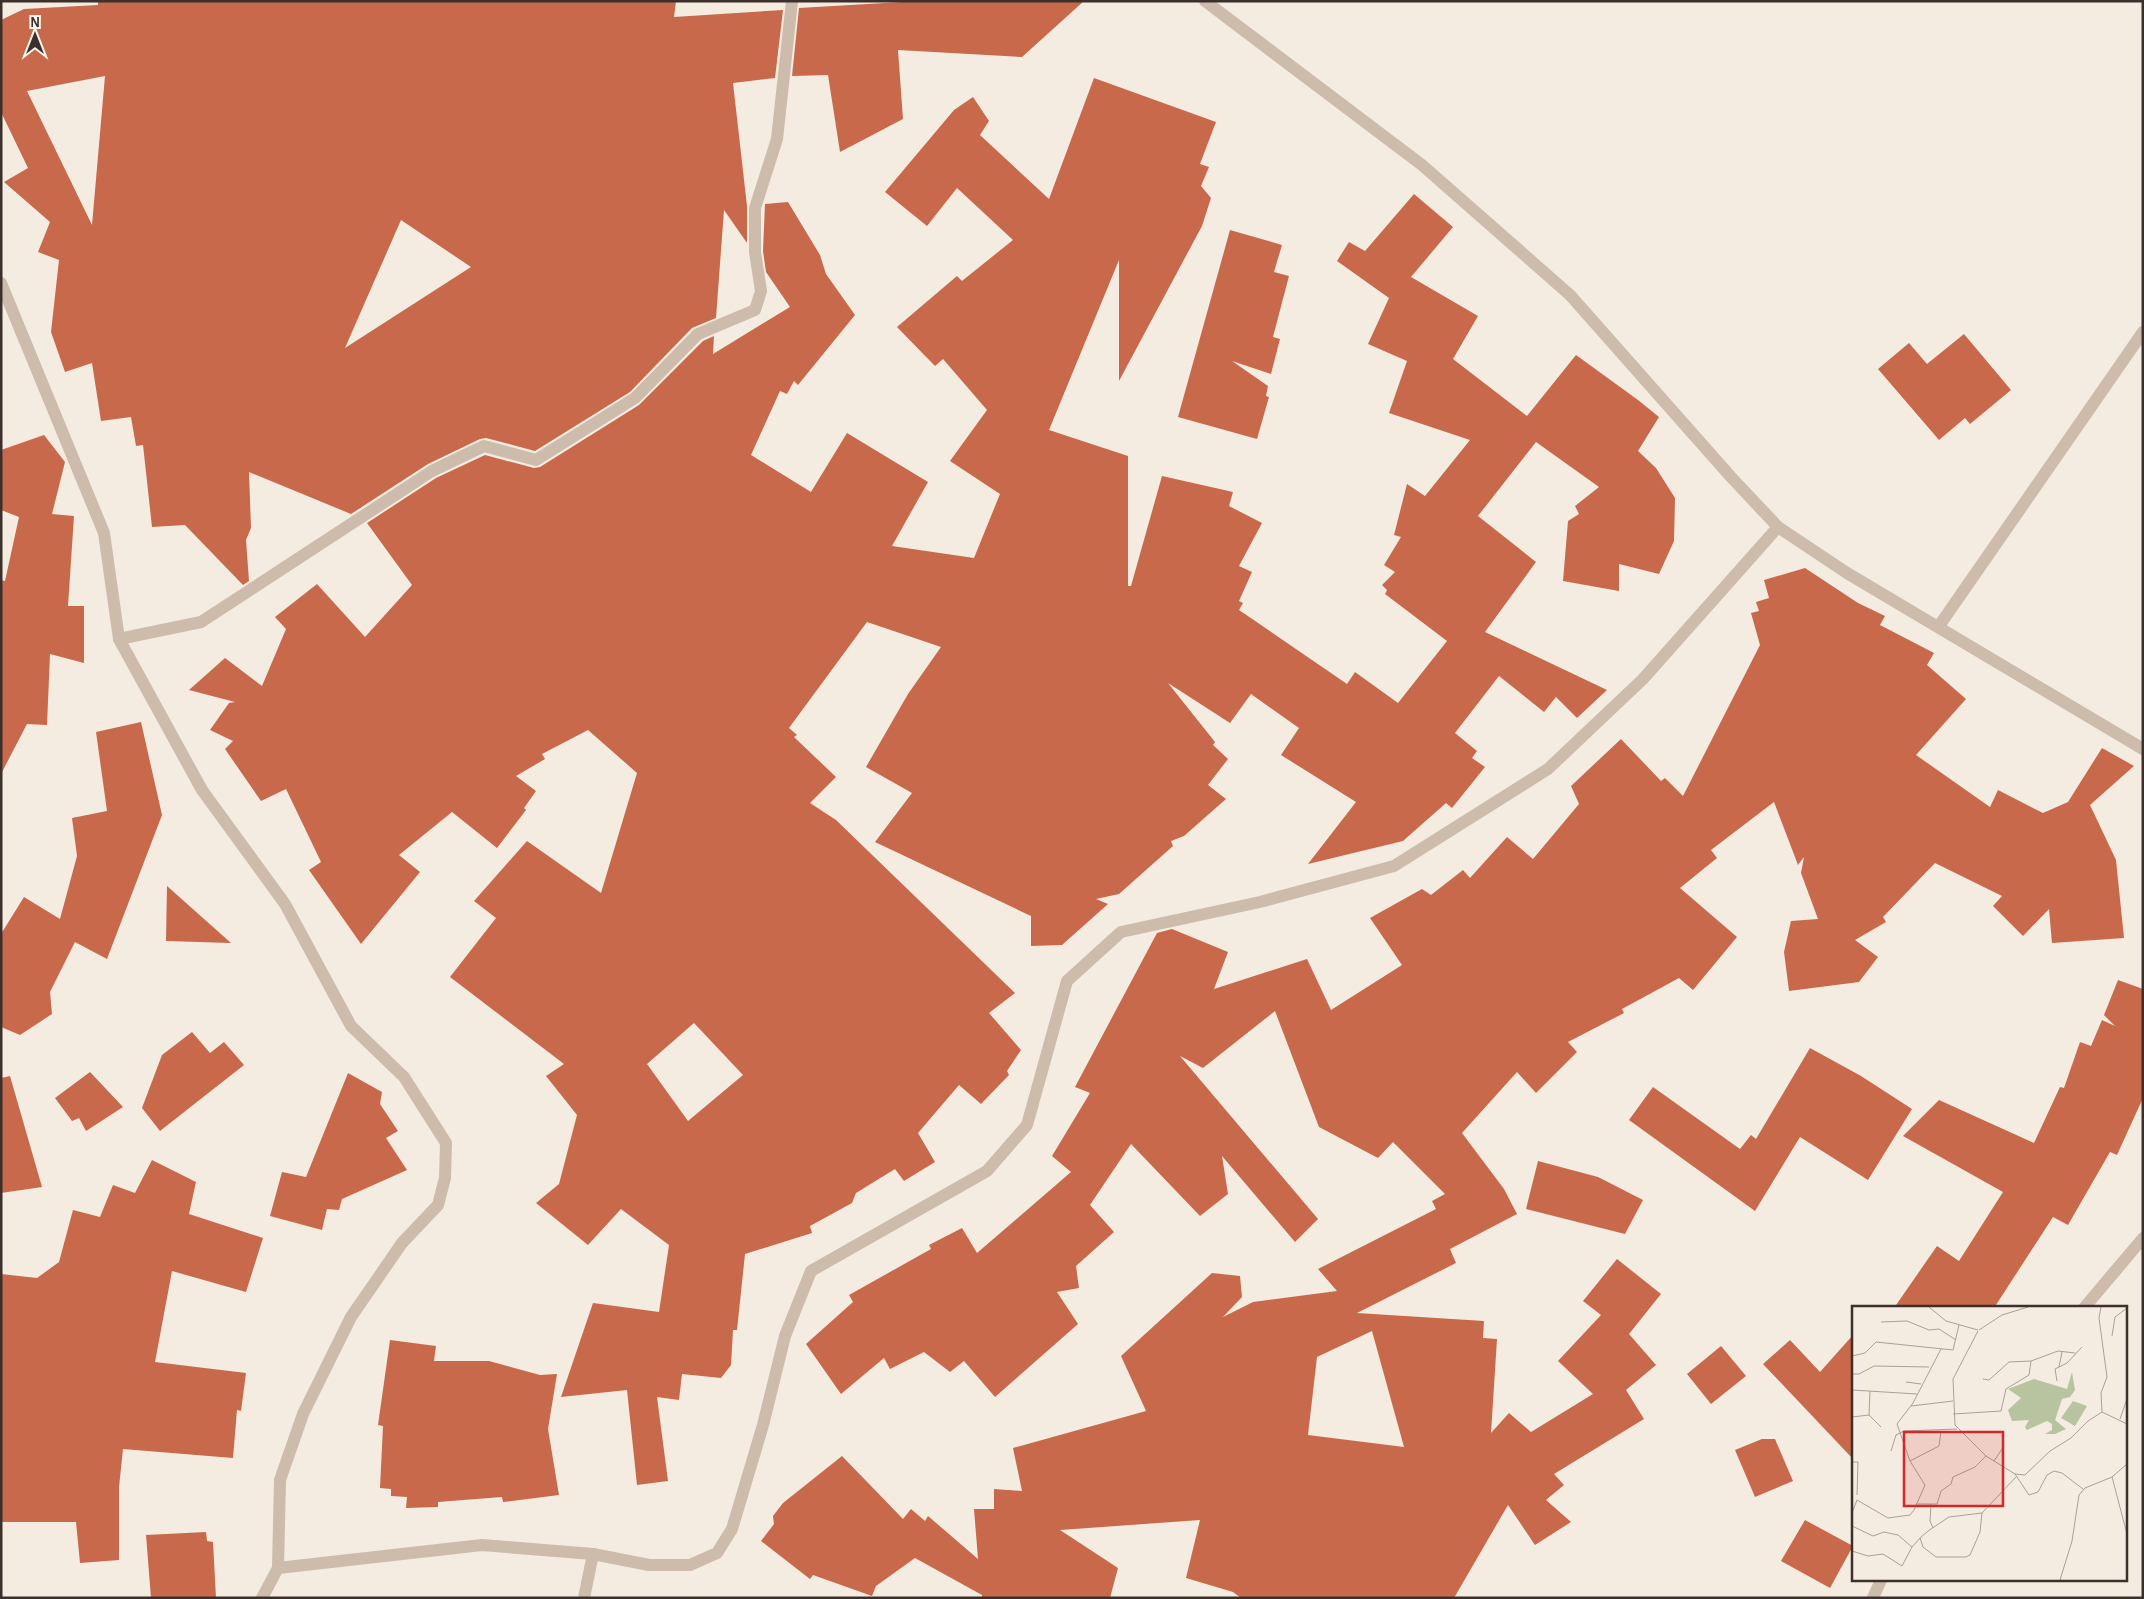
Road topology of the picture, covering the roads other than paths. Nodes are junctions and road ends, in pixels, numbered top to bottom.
1 (792, 1) edge
2 (1204, 1) edge
3 (1, 283) edge
4 (2143, 332) edge
5 (1778, 527) junction
6 (1939, 626) junction
7 (120, 639) junction
8 (2143, 749) edge
9 (2143, 1238) edge
10 (2086, 1306) edge
11 (593, 1554) junction
12 (278, 1568) junction
13 (1880, 1582) edge
14 (262, 1598) edge
15 (584, 1598) edge
16 (1873, 1598) edge

1 - 7 street
2 - 5 street
3 - 7 street
4 - 6 street
5 - 6 street
5 - 11 street
6 - 8 street
7 - 12 street
9 - 10 street
11 - 12 street
11 - 15 street
12 - 14 street
13 - 16 street

